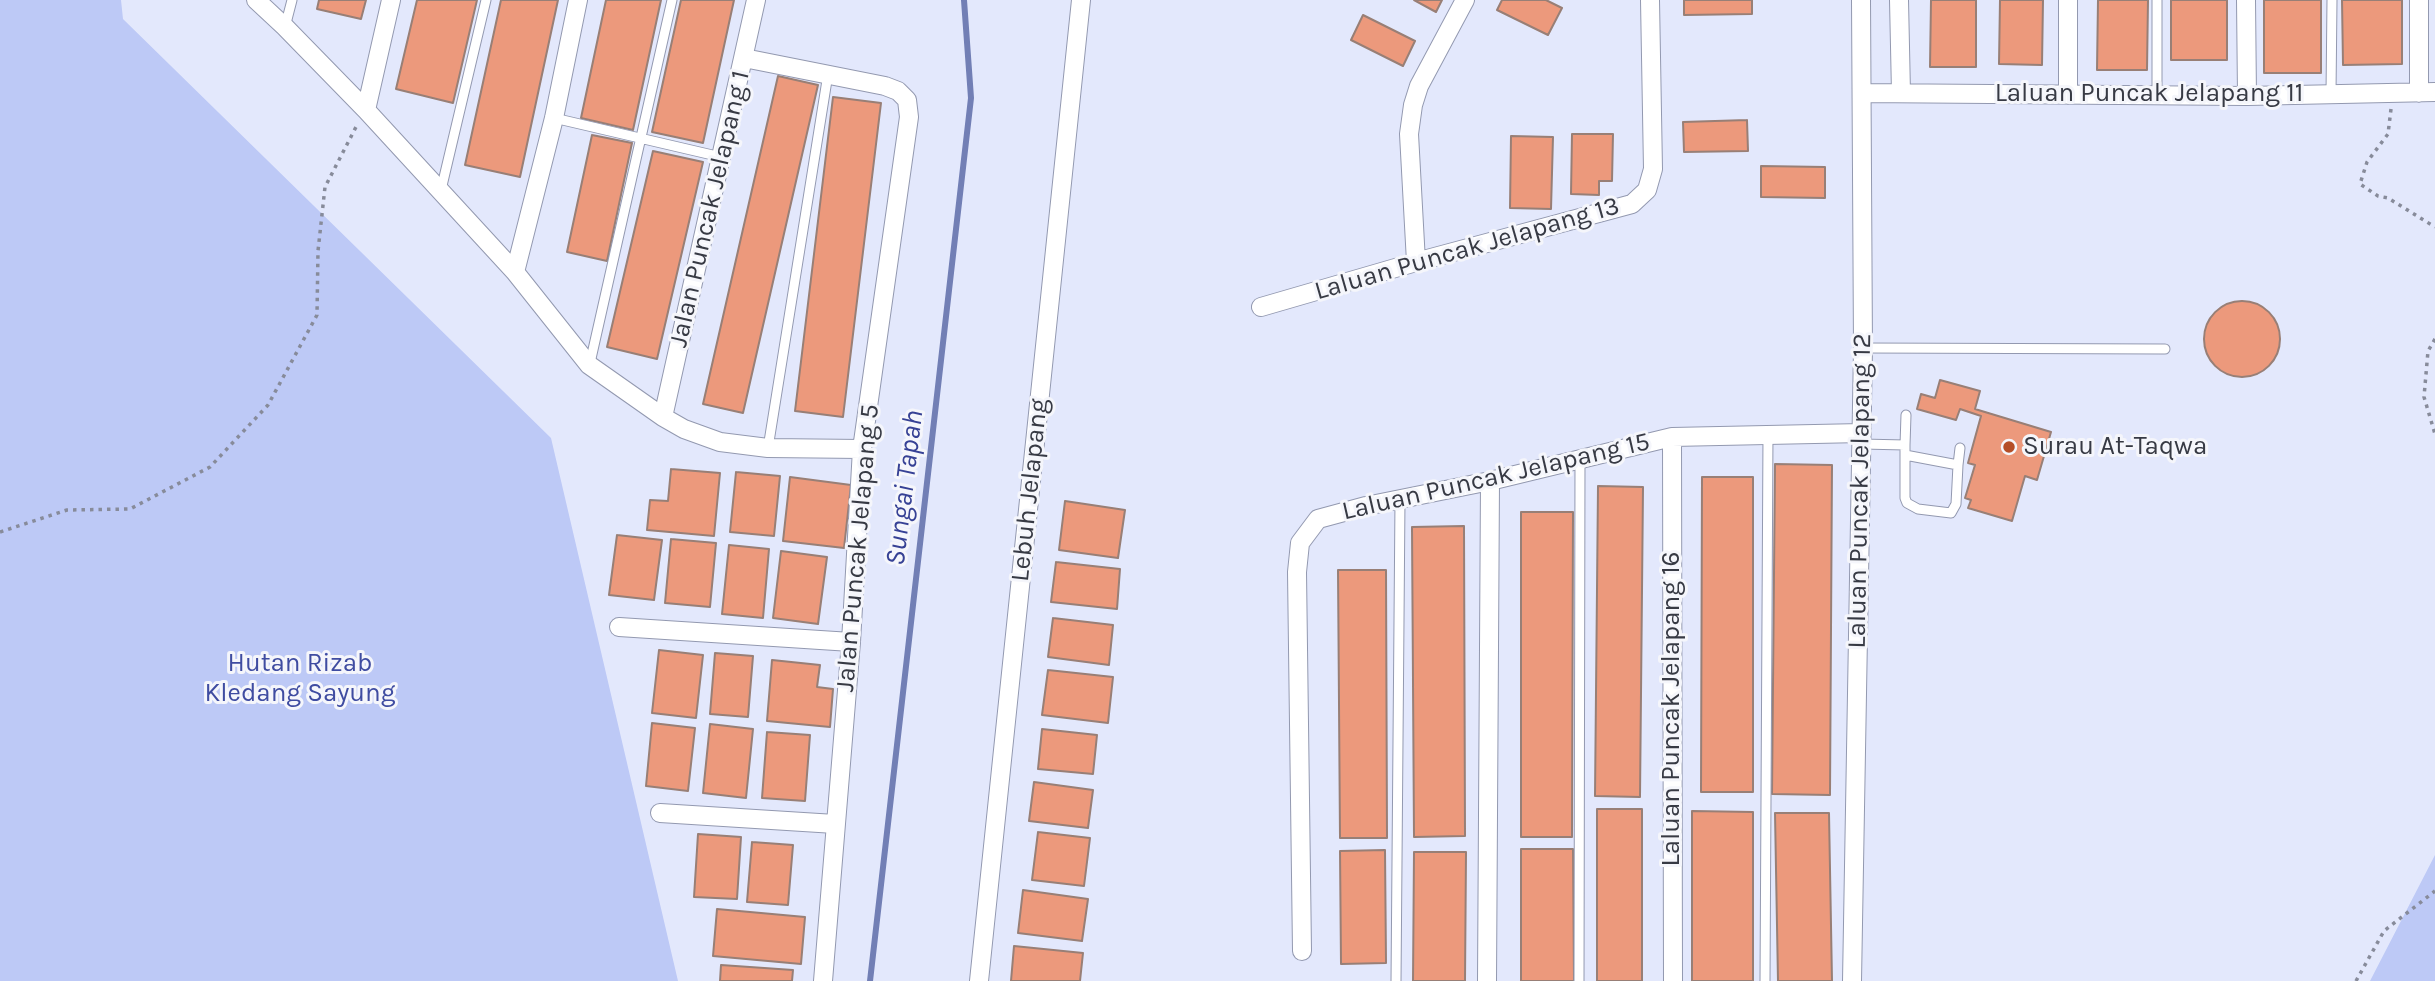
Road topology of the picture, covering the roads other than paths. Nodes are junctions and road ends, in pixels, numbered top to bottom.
1 (256, 0) edge
2 (292, 0) edge
3 (391, 0) edge
4 (486, 0) edge
5 (578, 0) edge
6 (671, 0) edge
7 (756, 0) edge
8 (1080, 0) edge
9 (1465, 0) edge
10 (1650, 0) edge
11 (1861, 0) edge
12 (1899, 0) edge
13 (2068, 0) edge
14 (2157, 0) edge
15 (2246, 0) edge
16 (2332, 0) edge
17 (2419, 0) edge
18 (285, 27) junction
19 (744, 58) junction
20 (828, 74) junction
21 (1863, 93) junction
22 (1901, 93) junction
23 (2427, 93) edge
24 (2331, 94) junction
25 (2068, 95) junction
26 (2157, 95) junction
27 (2247, 96) junction
28 (366, 110) junction
29 (554, 118) junction
30 (642, 138) junction
31 (721, 157) junction
32 (441, 192) junction
33 (1416, 262) junction
34 (515, 272) junction
35 (1261, 307) dead end
36 (1863, 348) junction
37 (2165, 349) dead end
38 (589, 365) junction
39 (1906, 415) dead end
40 (663, 417) junction
41 (1768, 434) junction
42 (1672, 437) junction
43 (1862, 439) junction
44 (768, 448) junction
45 (1960, 448) dead end
46 (862, 449) junction
47 (1905, 451) junction
48 (1580, 458) junction
49 (1958, 465) junction
50 (1490, 481) junction
51 (1400, 500) junction
52 (619, 626) dead end
53 (851, 642) junction
54 (660, 813) dead end
55 (835, 824) junction
56 (1302, 951) dead end
57 (823, 981) edge
58 (979, 981) edge
59 (1396, 981) edge
60 (1487, 981) edge
61 (1579, 981) edge
62 (1672, 981) edge
63 (1765, 981) edge
64 (1852, 981) edge

1 - 18 street
2 - 18 lane
3 - 28 street
4 - 32 lane
5 - 29 street
6 - 30 lane
7 - 19 street, Jalan Puncak Jelapang 1
8 - 58 street, Lebuh Jelapang
9 - 33 street
10 - 33 street, Laluan Puncak Jelapang 13
11 - 21 street, Laluan Puncak Jelapang 12
12 - 22 street
13 - 25 street
14 - 26 lane
15 - 27 street
16 - 24 lane
17 - 23 street
18 - 28 street
19 - 20 street
19 - 31 street, Jalan Puncak Jelapang 1
20 - 44 lane
20 - 46 street, Jalan Puncak Jelapang 5
21 - 22 street, Laluan Puncak Jelapang 11
21 - 36 street, Laluan Puncak Jelapang 12
22 - 25 street, Laluan Puncak Jelapang 11
23 - 24 street, Laluan Puncak Jelapang 11
24 - 27 street, Laluan Puncak Jelapang 11
25 - 26 street, Laluan Puncak Jelapang 11
26 - 27 street, Laluan Puncak Jelapang 11
28 - 32 street
29 - 30 lane
29 - 34 street
30 - 31 lane
30 - 38 lane
31 - 40 street, Jalan Puncak Jelapang 1
32 - 34 street
33 - 35 street, Laluan Puncak Jelapang 13
34 - 38 street
36 - 37 lane
36 - 43 street, Laluan Puncak Jelapang 12
38 - 40 street
39 - 47 lane
40 - 44 street
41 - 42 street, Laluan Puncak Jelapang 15
41 - 43 street, Laluan Puncak Jelapang 15
41 - 63 lane
42 - 48 street, Laluan Puncak Jelapang 15
42 - 62 street, Laluan Puncak Jelapang 16
43 - 47 lane
43 - 64 street, Laluan Puncak Jelapang 12
44 - 46 street
45 - 49 lane
46 - 53 street, Jalan Puncak Jelapang 5
47 - 49 lane
47 - 49 lane
48 - 50 street, Laluan Puncak Jelapang 15
48 - 61 lane
50 - 51 street, Laluan Puncak Jelapang 15
50 - 60 street
51 - 56 street, Laluan Puncak Jelapang 15
51 - 59 lane
52 - 53 street
53 - 55 street, Jalan Puncak Jelapang 5
54 - 55 street
55 - 57 street, Jalan Puncak Jelapang 5

